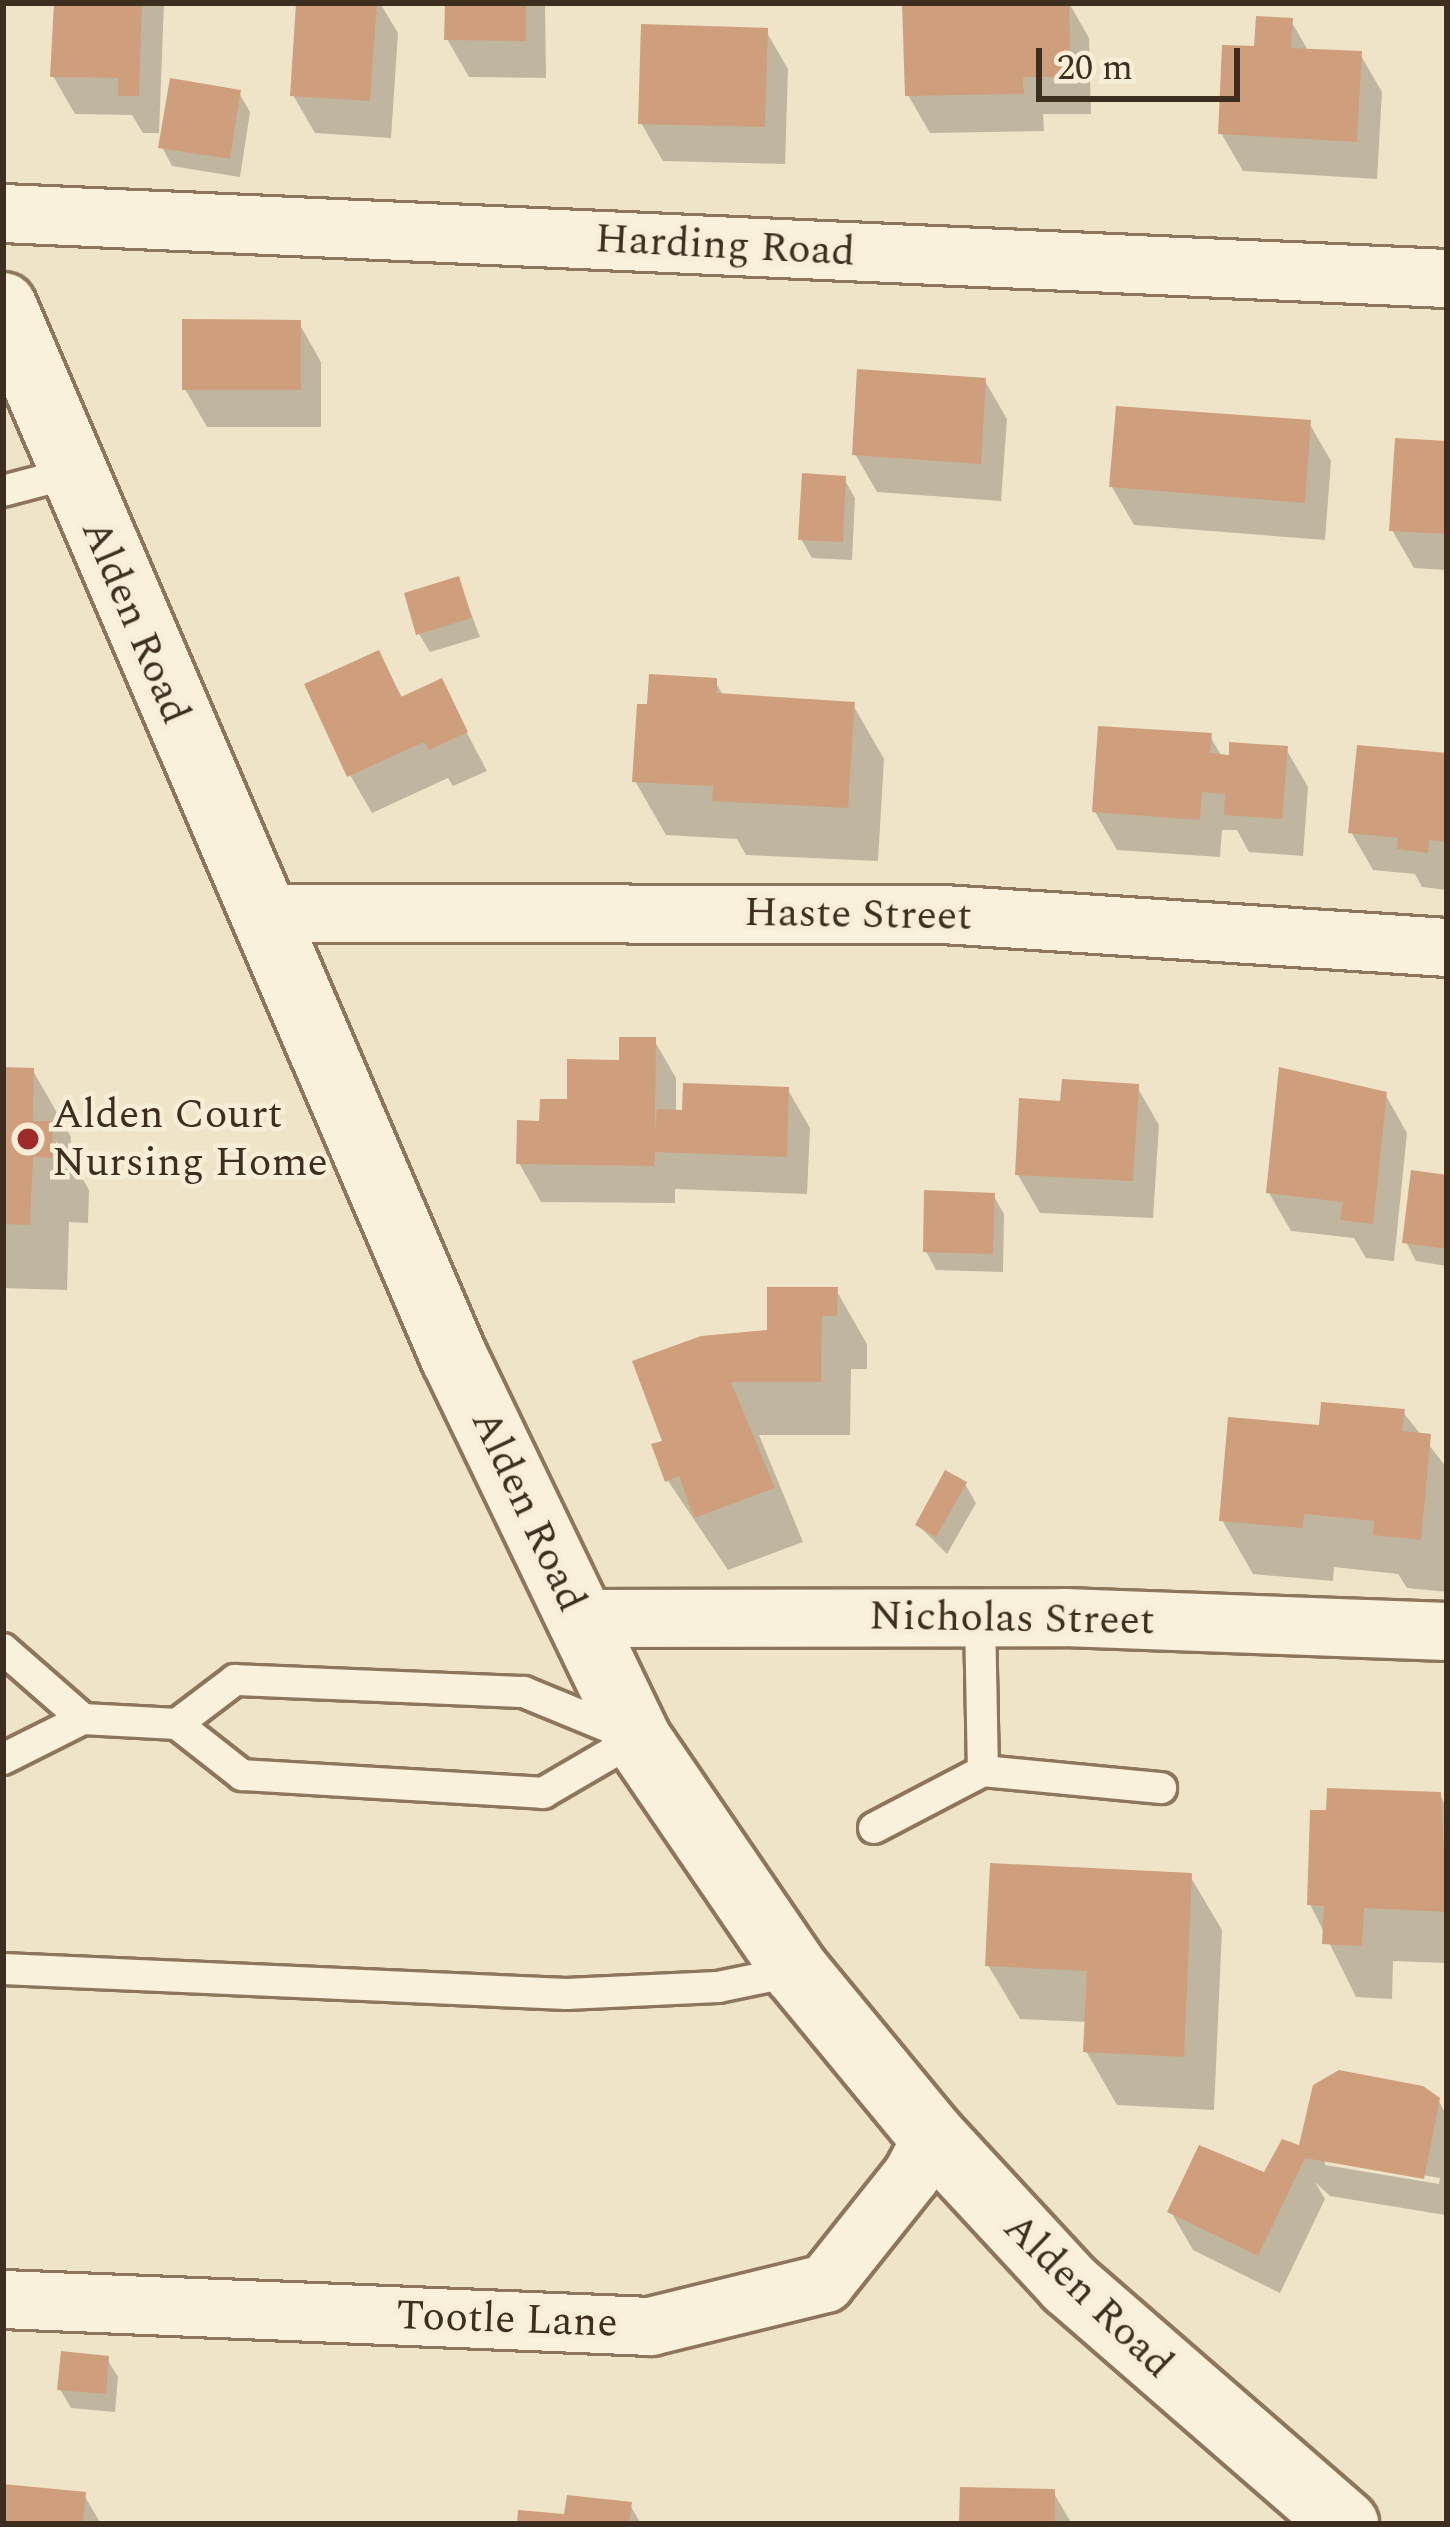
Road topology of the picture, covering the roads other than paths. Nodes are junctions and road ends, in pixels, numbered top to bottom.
1 (3, 213) edge
2 (1447, 278) edge
3 (3, 306) edge
4 (71, 473) junction
5 (3, 490) edge
6 (268, 913) junction
7 (1447, 947) edge
8 (980, 1617) junction
9 (577, 1618) junction
10 (1447, 1631) edge
11 (3, 1649) edge
12 (82, 1719) junction
13 (177, 1724) junction
14 (637, 1738) junction
15 (3, 1759) edge
16 (983, 1771) junction
17 (1161, 1788) dead end
18 (874, 1828) dead end
19 (3, 1969) edge
20 (796, 1971) junction
21 (932, 2136) junction
22 (3, 2299) edge
23 (1345, 2524) edge

1 - 2 street, Harding Road
3 - 4 main road, Alden Road
4 - 5 lane
4 - 6 main road, Alden Road
6 - 7 street, Haste Street
6 - 9 main road, Alden Road
8 - 9 street, Nicholas Street
8 - 10 street, Nicholas Street
8 - 16 lane
9 - 14 main road, Alden Road
11 - 12 lane
12 - 13 lane
12 - 15 lane
13 - 14 lane
13 - 14 lane
14 - 20 main road, Alden Road
16 - 17 lane
16 - 18 lane
19 - 20 lane
20 - 21 main road, Alden Road
21 - 22 street, Tootle Lane
21 - 23 main road, Alden Road

